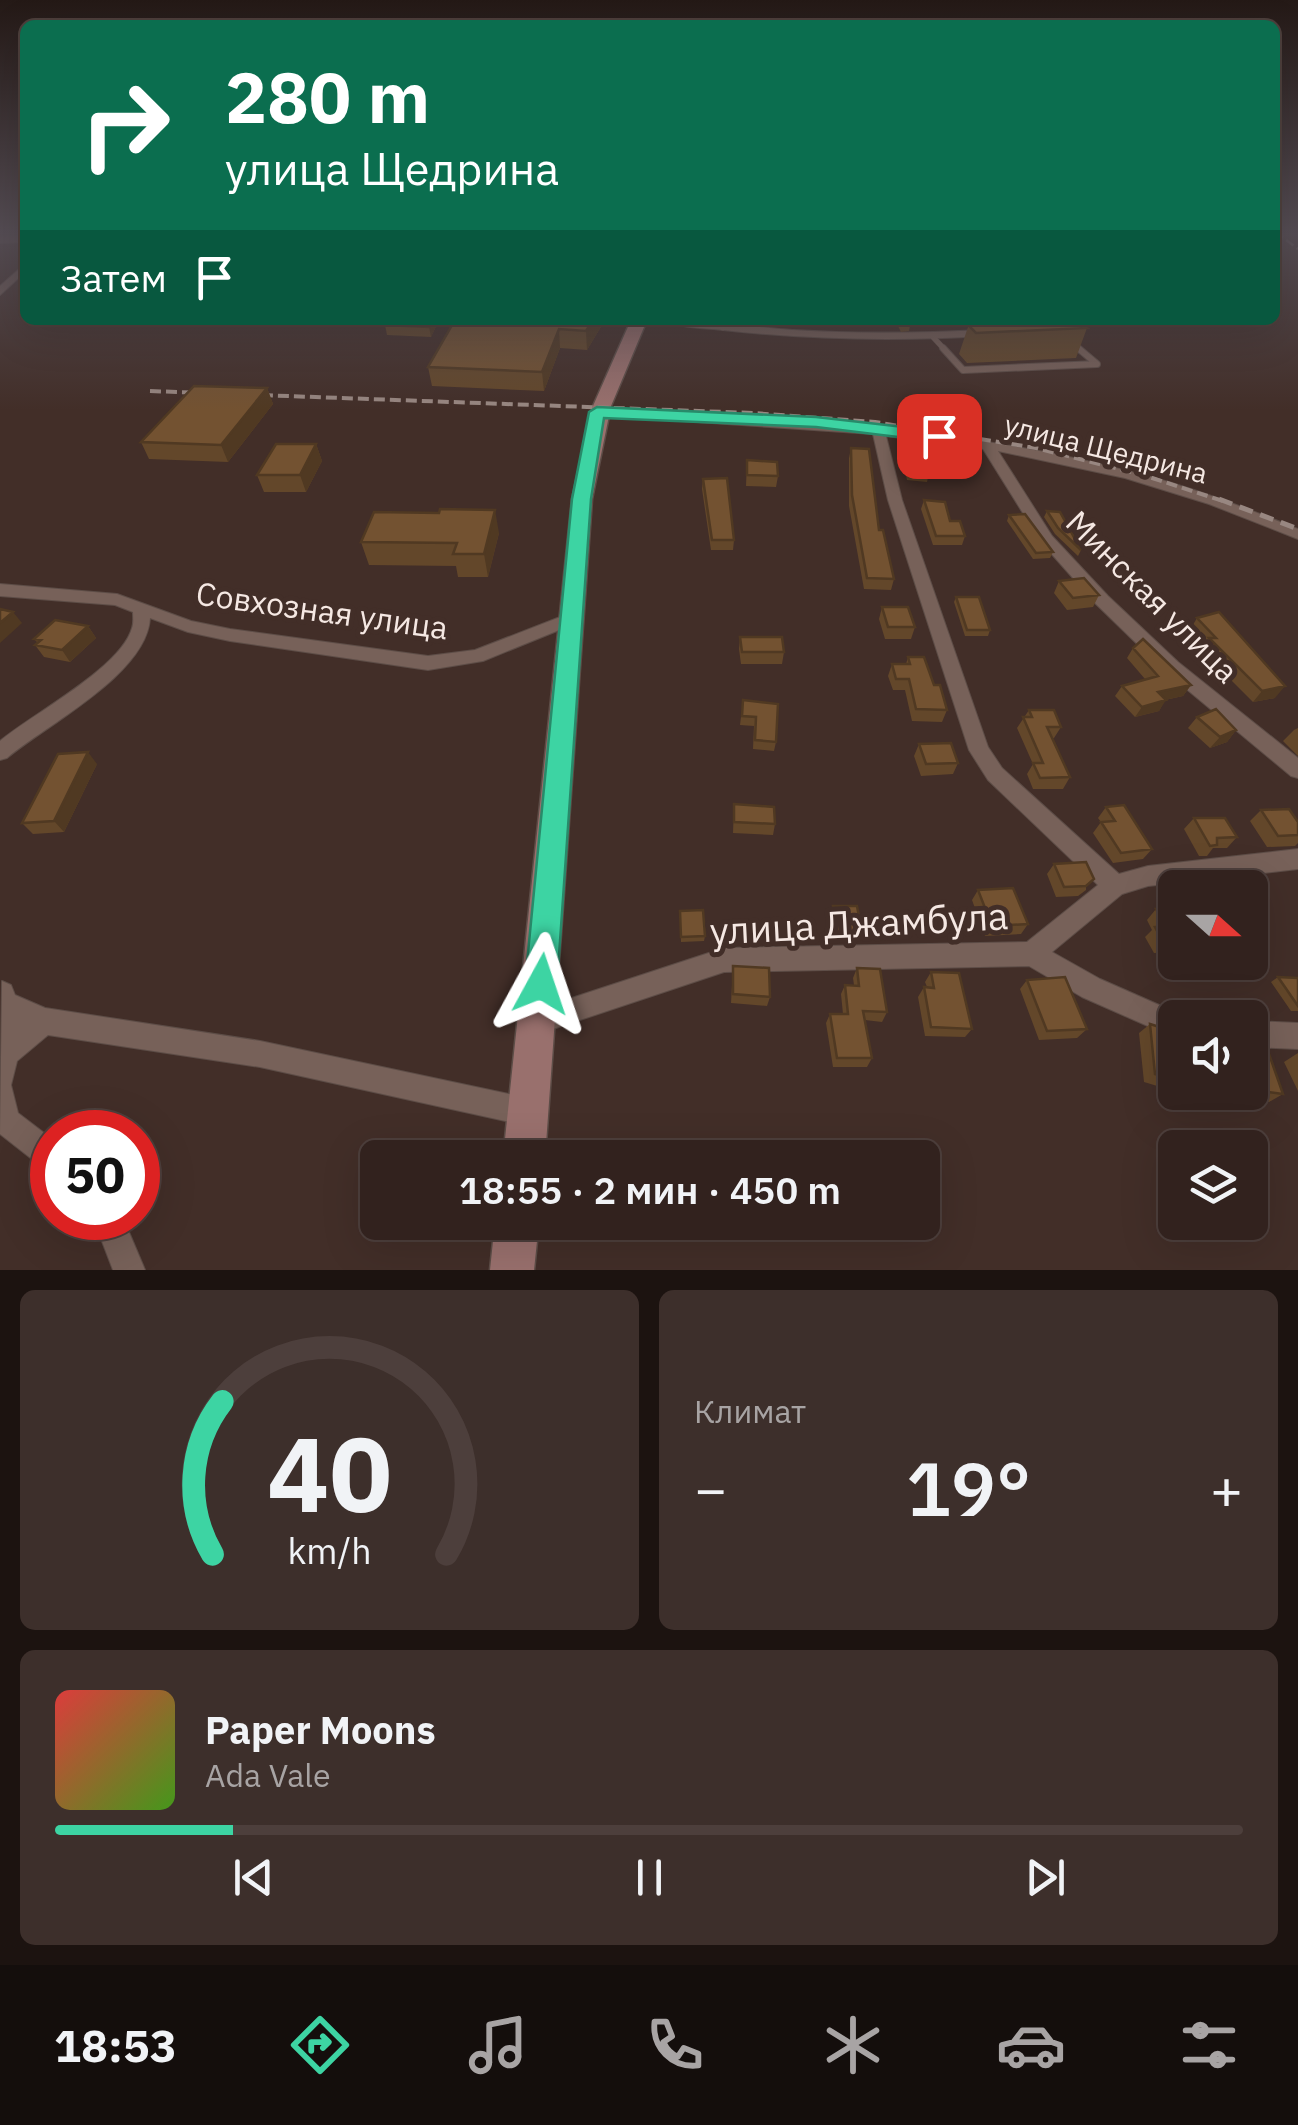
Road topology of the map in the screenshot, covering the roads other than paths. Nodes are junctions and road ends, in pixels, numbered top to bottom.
1 (636, 325) edge
2 (830, 325) edge
3 (945, 325) edge
4 (1074, 325) edge
5 (754, 326) edge
6 (1054, 328) joint
7 (1002, 332) edge
8 (950, 336) junction
9 (933, 337) junction
10 (832, 338) junction
11 (597, 412) junction
12 (878, 428) junction
13 (987, 445) junction
14 (1298, 534) edge
15 (0, 590) edge
16 (142, 609) junction
17 (574, 618) junction
18 (0, 752) edge
19 (1298, 770) edge
20 (1298, 859) edge
21 (1115, 886) junction
22 (1031, 954) junction
23 (2, 998) edge
24 (1158, 1017) edge
25 (44, 1021) junction
26 (538, 1021) junction
27 (1268, 1035) edge
28 (1298, 1036) edge
29 (2, 1064) edge
30 (0, 1092) edge
31 (528, 1112) junction
32 (3, 1120) edge
33 (30, 1140) edge
34 (526, 1140) edge
35 (117, 1240) edge
36 (515, 1240) edge
37 (129, 1270) edge
38 (512, 1270) edge

1 - 11 main road
2 - 10 street
3 - 8 street
4 - 6 street
5 - 10 street
6 - 9 lane
7 - 8 street
8 - 9 street
9 - 10 street
11 - 12 street, улица Щедрина
11 - 17 main road
12 - 13 street, улица Щедрина
12 - 21 street
13 - 14 street, улица Щедрина
13 - 19 street, Минская улица
15 - 16 street, Совхозная улица
16 - 17 street, Совхозная улица
16 - 18 street
17 - 26 main road
20 - 21 street
21 - 22 street
22 - 24 street, улица Джамбула
22 - 26 street, улица Джамбула
23 - 25 street
23 - 29 street
25 - 29 street
25 - 31 street
26 - 31 main road
27 - 28 street
30 - 32 street
31 - 34 main road
32 - 33 street
35 - 37 street
36 - 38 main road

